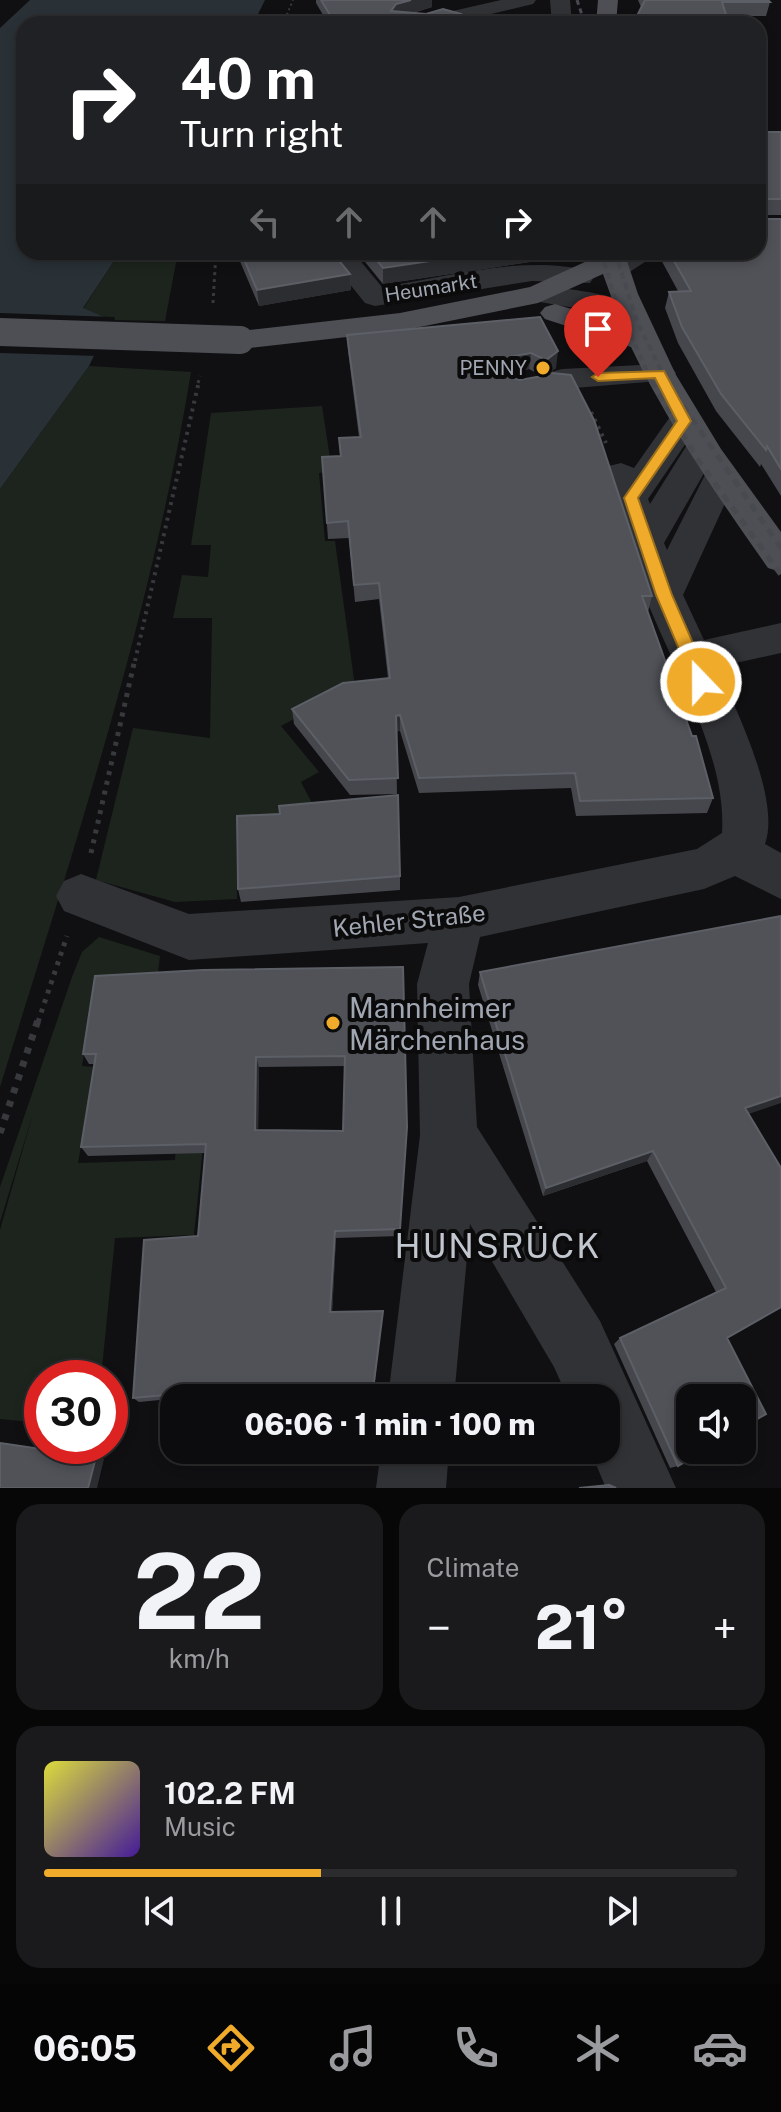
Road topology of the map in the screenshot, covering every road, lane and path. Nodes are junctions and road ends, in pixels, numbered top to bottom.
1 (526, 0) edge
2 (443, 16) edge
3 (216, 260) edge
4 (345, 260) edge
5 (613, 260) edge
6 (497, 277) junction
7 (580, 277) junction
8 (547, 303) junction
9 (213, 305) dead end
10 (624, 314) junction
11 (0, 332) edge
12 (660, 373) junction
13 (200, 375) dead end
14 (562, 379) edge
15 (702, 448) junction
16 (646, 542) junction
17 (781, 559) edge
18 (664, 595) junction
19 (781, 638) edge
20 (692, 658) junction
21 (736, 852) junction
22 (781, 878) edge
23 (81, 896) junction
24 (459, 919) junction
25 (0, 1133) edge
26 (449, 1135) junction
27 (422, 1384) edge
28 (595, 1384) edge
29 (620, 1440) edge
30 (414, 1464) edge
31 (411, 1488) edge
32 (641, 1488) edge

1 - 2 street
3 - 9 path
4 - 6 street, Heumarkt
5 - 7 main road
5 - 10 main road
6 - 7 street, Heumarkt
6 - 8 street, Heumarkt
7 - 8 main road
8 - 10 main road
8 - 10 main road
8 - 11 main road, bridge
10 - 12 main road
12 - 14 street
12 - 15 main road
13 - 23 path
15 - 16 street
15 - 16 street
15 - 17 main road
15 - 18 street
16 - 18 street
18 - 20 street
19 - 20 street
20 - 21 street
21 - 22 street
21 - 24 street, Kehler Straße
23 - 24 street, Kehler Straße
23 - 25 path
24 - 26 street
26 - 27 street
26 - 28 street
29 - 32 street
30 - 31 street

